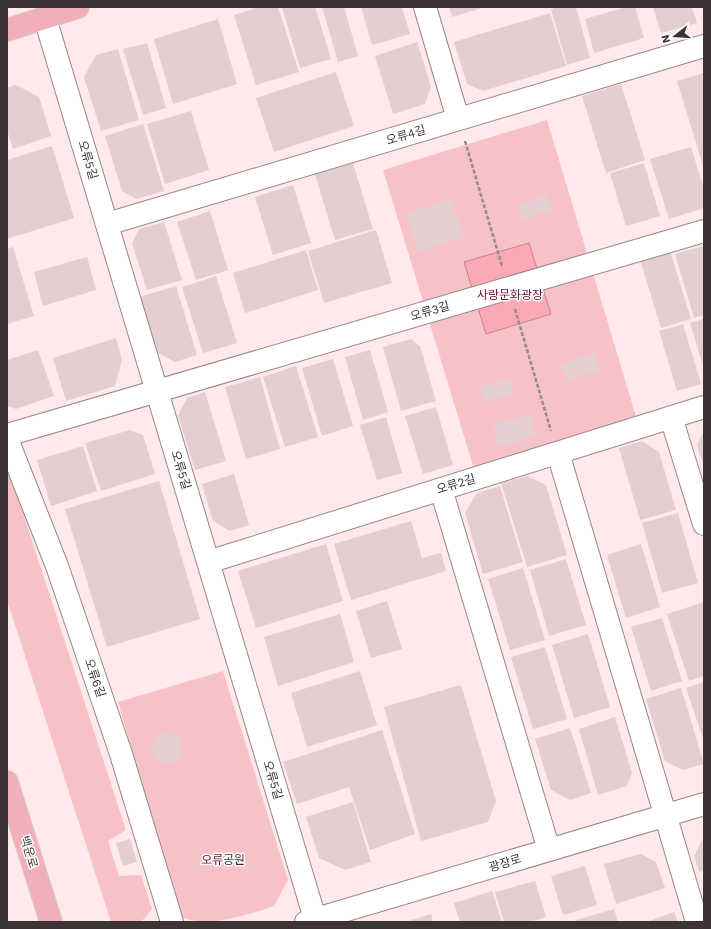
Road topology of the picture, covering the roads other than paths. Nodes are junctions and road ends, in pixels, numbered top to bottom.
1 (78, 7) edge
2 (425, 7) edge
3 (46, 18) junction
4 (7, 30) edge
5 (704, 46) edge
6 (458, 119) junction
7 (107, 224) junction
8 (704, 231) edge
9 (157, 391) junction
10 (704, 407) edge
11 (671, 417) junction
12 (7, 435) edge
13 (7, 439) edge
14 (558, 453) junction
15 (441, 489) junction
16 (704, 524) edge
17 (208, 562) junction
18 (7, 782) edge
19 (704, 804) edge
20 (666, 815) junction
21 (549, 850) junction
22 (312, 921) edge
23 (51, 922) edge
24 (172, 922) edge
25 (697, 922) edge

1 - 3 main road
2 - 6 street
3 - 4 main road
3 - 7 street, 오류5길
5 - 6 street, 오류4길
6 - 7 street, 오류4길
7 - 9 street, 오류5길
8 - 9 street, 오류3길
9 - 12 street, 오류3길
9 - 17 street, 오류5길
10 - 11 street, 오류2길
11 - 14 street, 오류2길
11 - 16 street
13 - 24 street, 오류6길
14 - 15 street, 오류2길
14 - 20 street
15 - 17 street, 오류2길
15 - 21 street
17 - 22 street, 오류5길
18 - 23 main road, 백운로
19 - 20 street, 광장로
20 - 21 street, 광장로
20 - 25 street
21 - 22 street, 광장로

